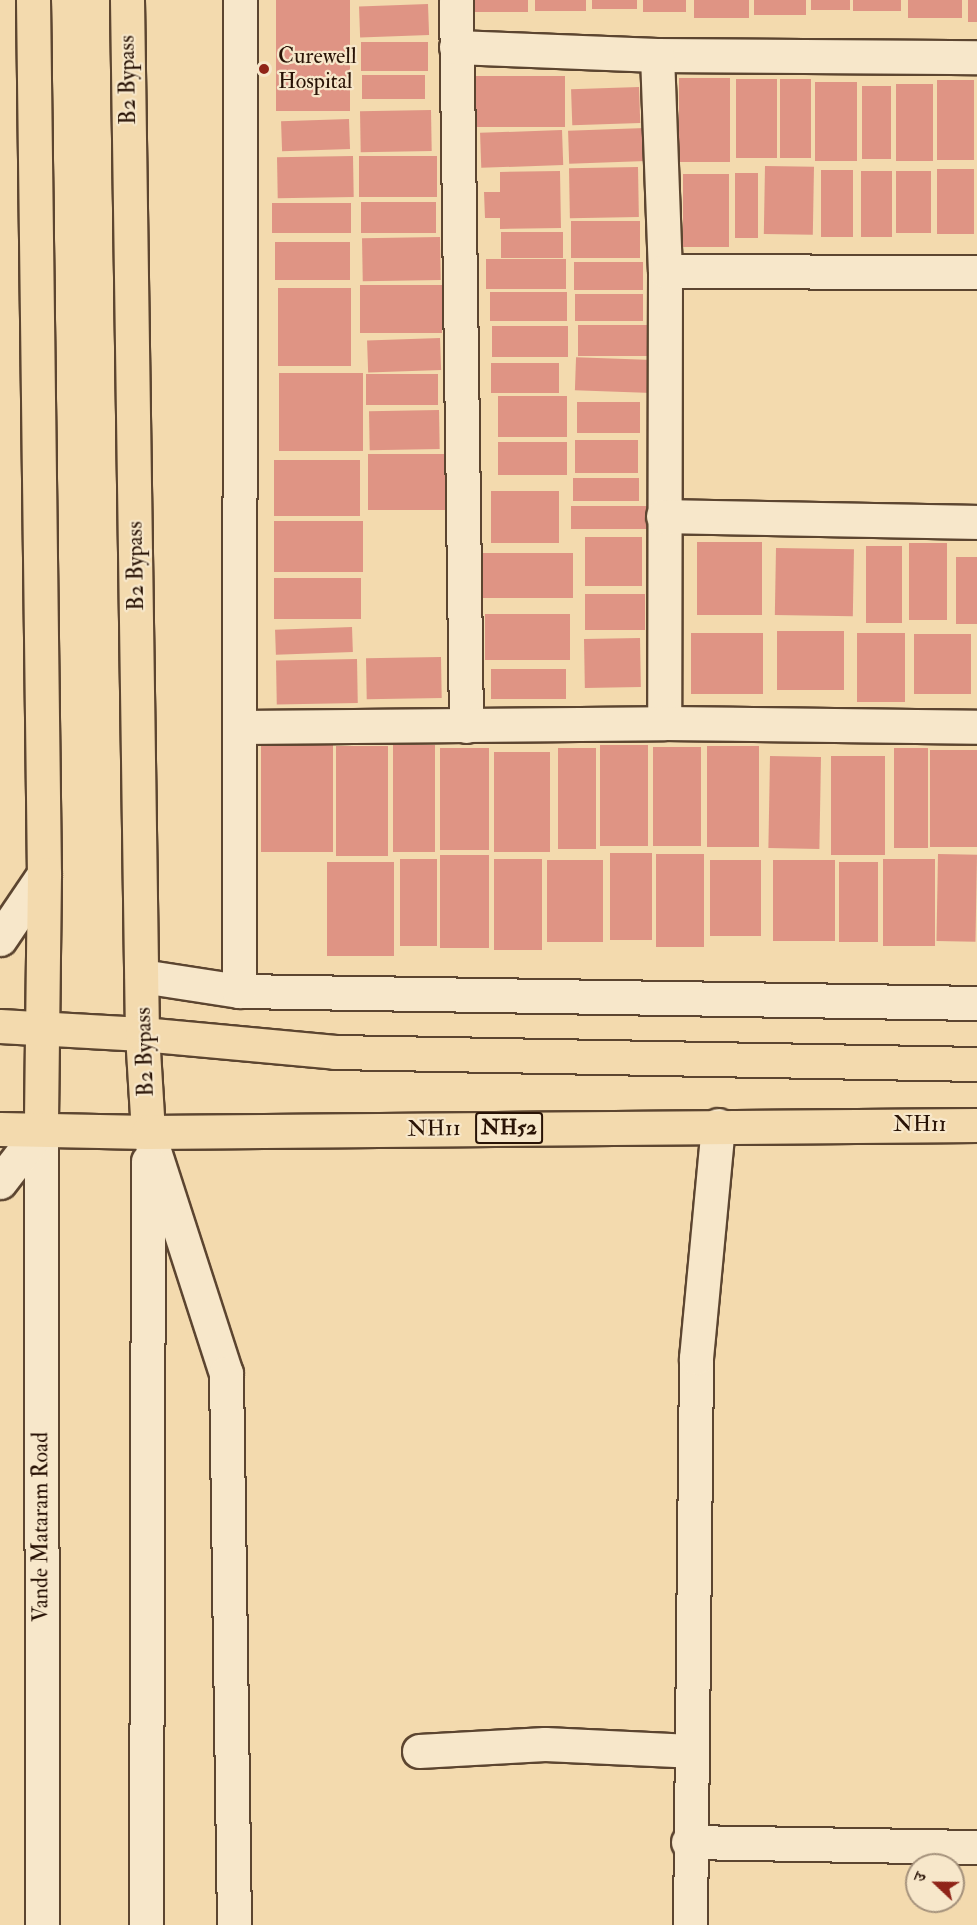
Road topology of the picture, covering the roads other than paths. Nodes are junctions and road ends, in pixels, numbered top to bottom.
1 (33, 0) edge
2 (127, 0) edge
3 (240, 0) edge
4 (456, 0) edge
5 (456, 47) junction
6 (657, 56) junction
7 (977, 57) edge
8 (666, 271) junction
9 (977, 272) edge
10 (663, 516) junction
11 (977, 522) edge
12 (664, 723) junction
13 (466, 726) junction
14 (240, 727) junction
15 (977, 727) edge
16 (44, 874) junction
17 (0, 939) edge
18 (142, 976) junction
19 (239, 991) junction
20 (977, 1003) edge
21 (0, 1026) edge
22 (40, 1026) junction
23 (142, 1034) junction
24 (977, 1064) edge
25 (718, 1125) junction
26 (977, 1125) edge
27 (0, 1129) edge
28 (41, 1129) junction
29 (148, 1132) junction
30 (0, 1182) edge
31 (419, 1751) dead end
32 (692, 1751) junction
33 (688, 1842) junction
34 (977, 1847) edge
35 (42, 1925) edge
36 (146, 1925) edge
37 (234, 1925) edge
38 (690, 1925) edge

1 - 16 main road
2 - 18 main road, B2 Bypass
3 - 14 street
4 - 5 street
5 - 6 street
5 - 13 street
6 - 7 street
6 - 8 street
8 - 9 street
8 - 10 street
10 - 11 street
10 - 12 street
12 - 13 street
12 - 15 street
13 - 14 street
14 - 19 street
16 - 17 street
16 - 22 main road
18 - 19 street
18 - 23 main road, B2 Bypass
19 - 20 street
21 - 22 main road
22 - 23 main road
22 - 28 main road
23 - 24 main road
23 - 29 main road, B2 Bypass
25 - 26 main road, NH11 / NH52
25 - 29 main road, NH11 / NH52
25 - 32 street
27 - 28 main road, NH11 / NH52
28 - 29 main road, NH11 / NH52
28 - 30 street
28 - 35 street, Vande Mataram Road
29 - 36 street
29 - 37 street
31 - 32 street
32 - 33 street
33 - 34 street
33 - 38 street

